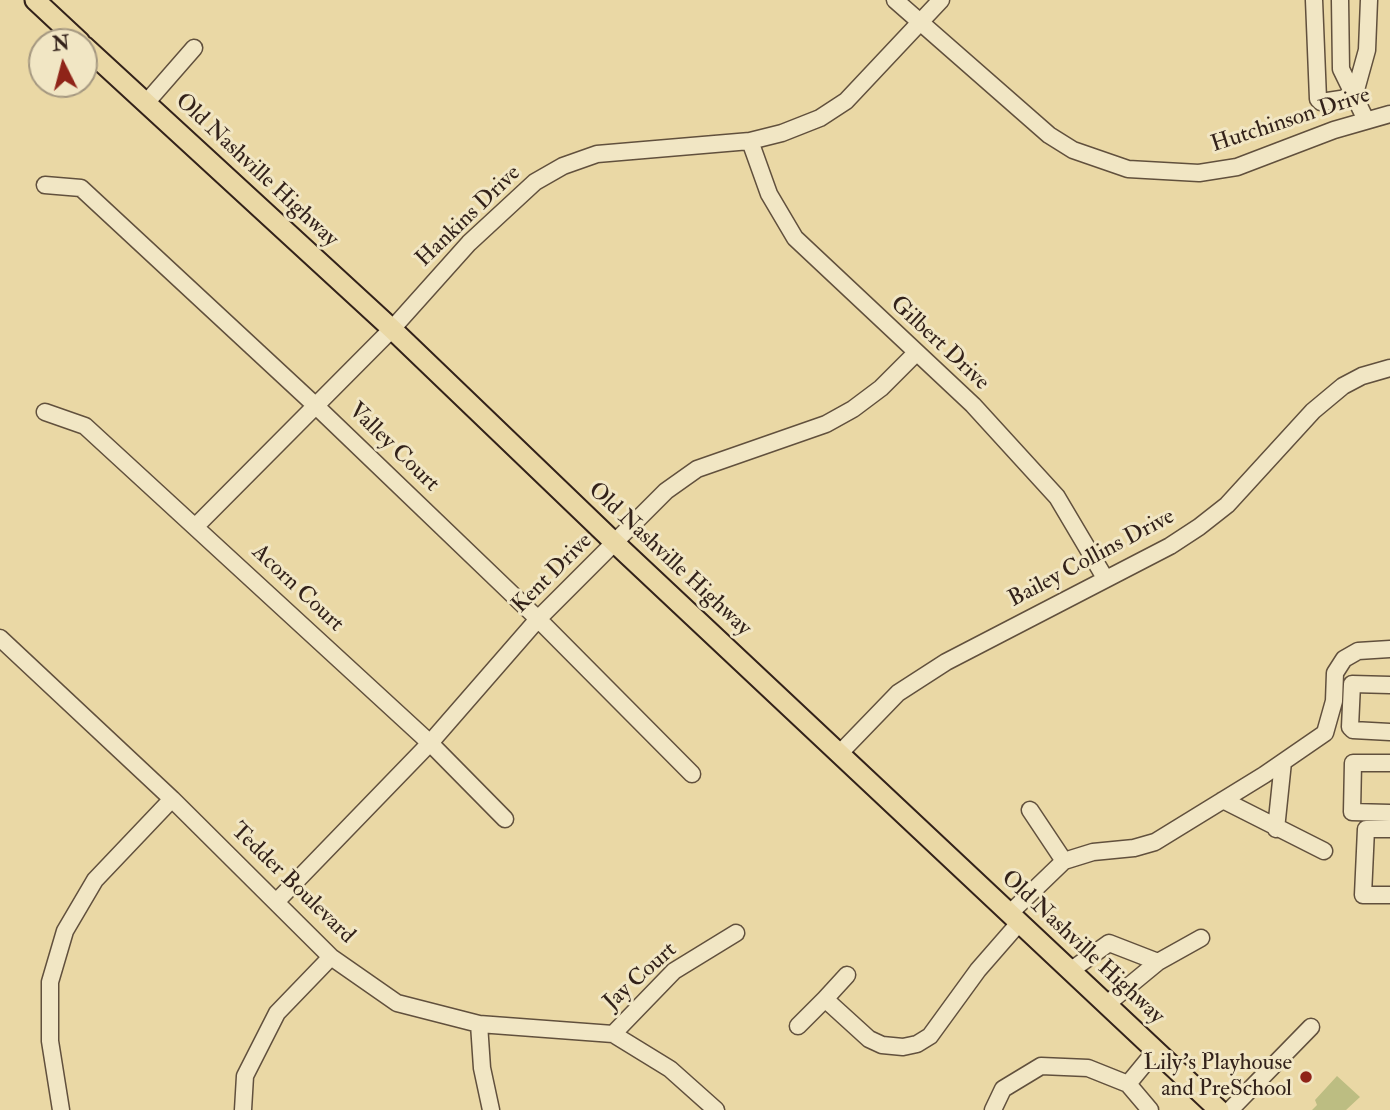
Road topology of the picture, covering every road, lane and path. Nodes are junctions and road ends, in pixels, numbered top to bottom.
1 (34, 0) edge
2 (895, 0) edge
3 (941, 0) edge
4 (1314, 0) edge
5 (1340, 0) edge
6 (1369, 0) edge
7 (920, 22) junction
8 (65, 28) edge
9 (194, 48) dead end
10 (98, 59) edge
11 (1354, 97) junction
12 (146, 103) junction
13 (1390, 114) edge
14 (1366, 120) junction
15 (750, 141) junction
16 (45, 185) dead end
17 (392, 330) junction
18 (915, 354) junction
19 (1390, 368) edge
20 (316, 406) junction
21 (45, 412) dead end
22 (196, 526) junction
23 (616, 544) junction
24 (1105, 578) junction
25 (538, 619) junction
26 (0, 638) edge
27 (1390, 649) edge
28 (1390, 685) edge
29 (1390, 732) edge
30 (430, 743) junction
31 (839, 754) junction
32 (1283, 762) junction
33 (1390, 763) edge
34 (692, 774) dead end
35 (172, 799) junction
36 (1223, 800) junction
37 (1030, 810) dead end
38 (1390, 813) edge
39 (505, 819) dead end
40 (1276, 829) junction
41 (1390, 829) edge
42 (1324, 851) dead end
43 (1064, 861) junction
44 (1390, 895) edge
45 (277, 901) junction
46 (1014, 918) junction
47 (736, 933) dead end
48 (1201, 938) dead end
49 (331, 957) junction
50 (1158, 962) junction
51 (1070, 971) junction
52 (847, 975) dead end
53 (825, 999) junction
54 (1107, 1004) junction
55 (479, 1024) junction
56 (798, 1026) dead end
57 (1311, 1027) dead end
58 (613, 1034) junction
59 (1156, 1050) junction
60 (1128, 1084) junction
61 (61, 1110) edge
62 (243, 1110) edge
63 (491, 1110) edge
64 (716, 1110) edge
65 (993, 1110) edge
66 (1150, 1110) edge
67 (1219, 1110) edge
68 (1230, 1110) edge

1 - 8 main road, Old Nashville Highway
2 - 7 street, Hutchinson Drive
3 - 7 street, Hankins Drive
4 - 11 street
5 - 11 street
6 - 11 street
7 - 14 street, Hutchinson Drive
7 - 15 street, Hankins Drive
9 - 12 street
10 - 12 main road, Old Nashville Highway
11 - 14 street
12 - 17 main road, Old Nashville Highway
13 - 14 street, Hutchinson Drive
15 - 17 street, Hankins Drive
15 - 18 street, Gilbert Drive
16 - 20 street, Valley Court
17 - 20 street, Hankins Drive
17 - 23 main road, Old Nashville Highway
18 - 23 street, Kent Drive
18 - 24 street, Gilbert Drive
19 - 24 street, Bailey Collins Drive
20 - 22 street, Hankins Drive
20 - 25 street, Valley Court
21 - 22 street, Acorn Court
22 - 30 street, Acorn Court
23 - 25 street, Kent Drive
23 - 31 main road, Old Nashville Highway
24 - 31 street, Bailey Collins Drive
25 - 30 street, Kent Drive
25 - 34 street, Valley Court
26 - 35 street, Tedder Boulevard
27 - 32 street
28 - 29 street
30 - 39 street, Acorn Court
30 - 45 street, Kent Drive
31 - 46 main road, Old Nashville Highway
32 - 36 street
32 - 40 street
33 - 38 street
35 - 45 street, Tedder Boulevard
35 - 61 street
36 - 40 street
36 - 43 street
37 - 43 street
40 - 42 street
41 - 44 street
43 - 46 street
45 - 49 street, Tedder Boulevard
46 - 51 main road, Old Nashville Highway
46 - 53 street
47 - 58 street, Jay Court
48 - 50 street
49 - 55 street, Tedder Boulevard
49 - 62 street
50 - 51 street
50 - 54 street
51 - 54 main road, Old Nashville Highway
52 - 53 street
53 - 56 street
54 - 59 main road, Old Nashville Highway
55 - 58 street, Tedder Boulevard
55 - 63 street
57 - 68 street
58 - 64 street, Tedder Boulevard
59 - 60 street
59 - 67 main road, Old Nashville Highway
60 - 65 street
60 - 66 street

